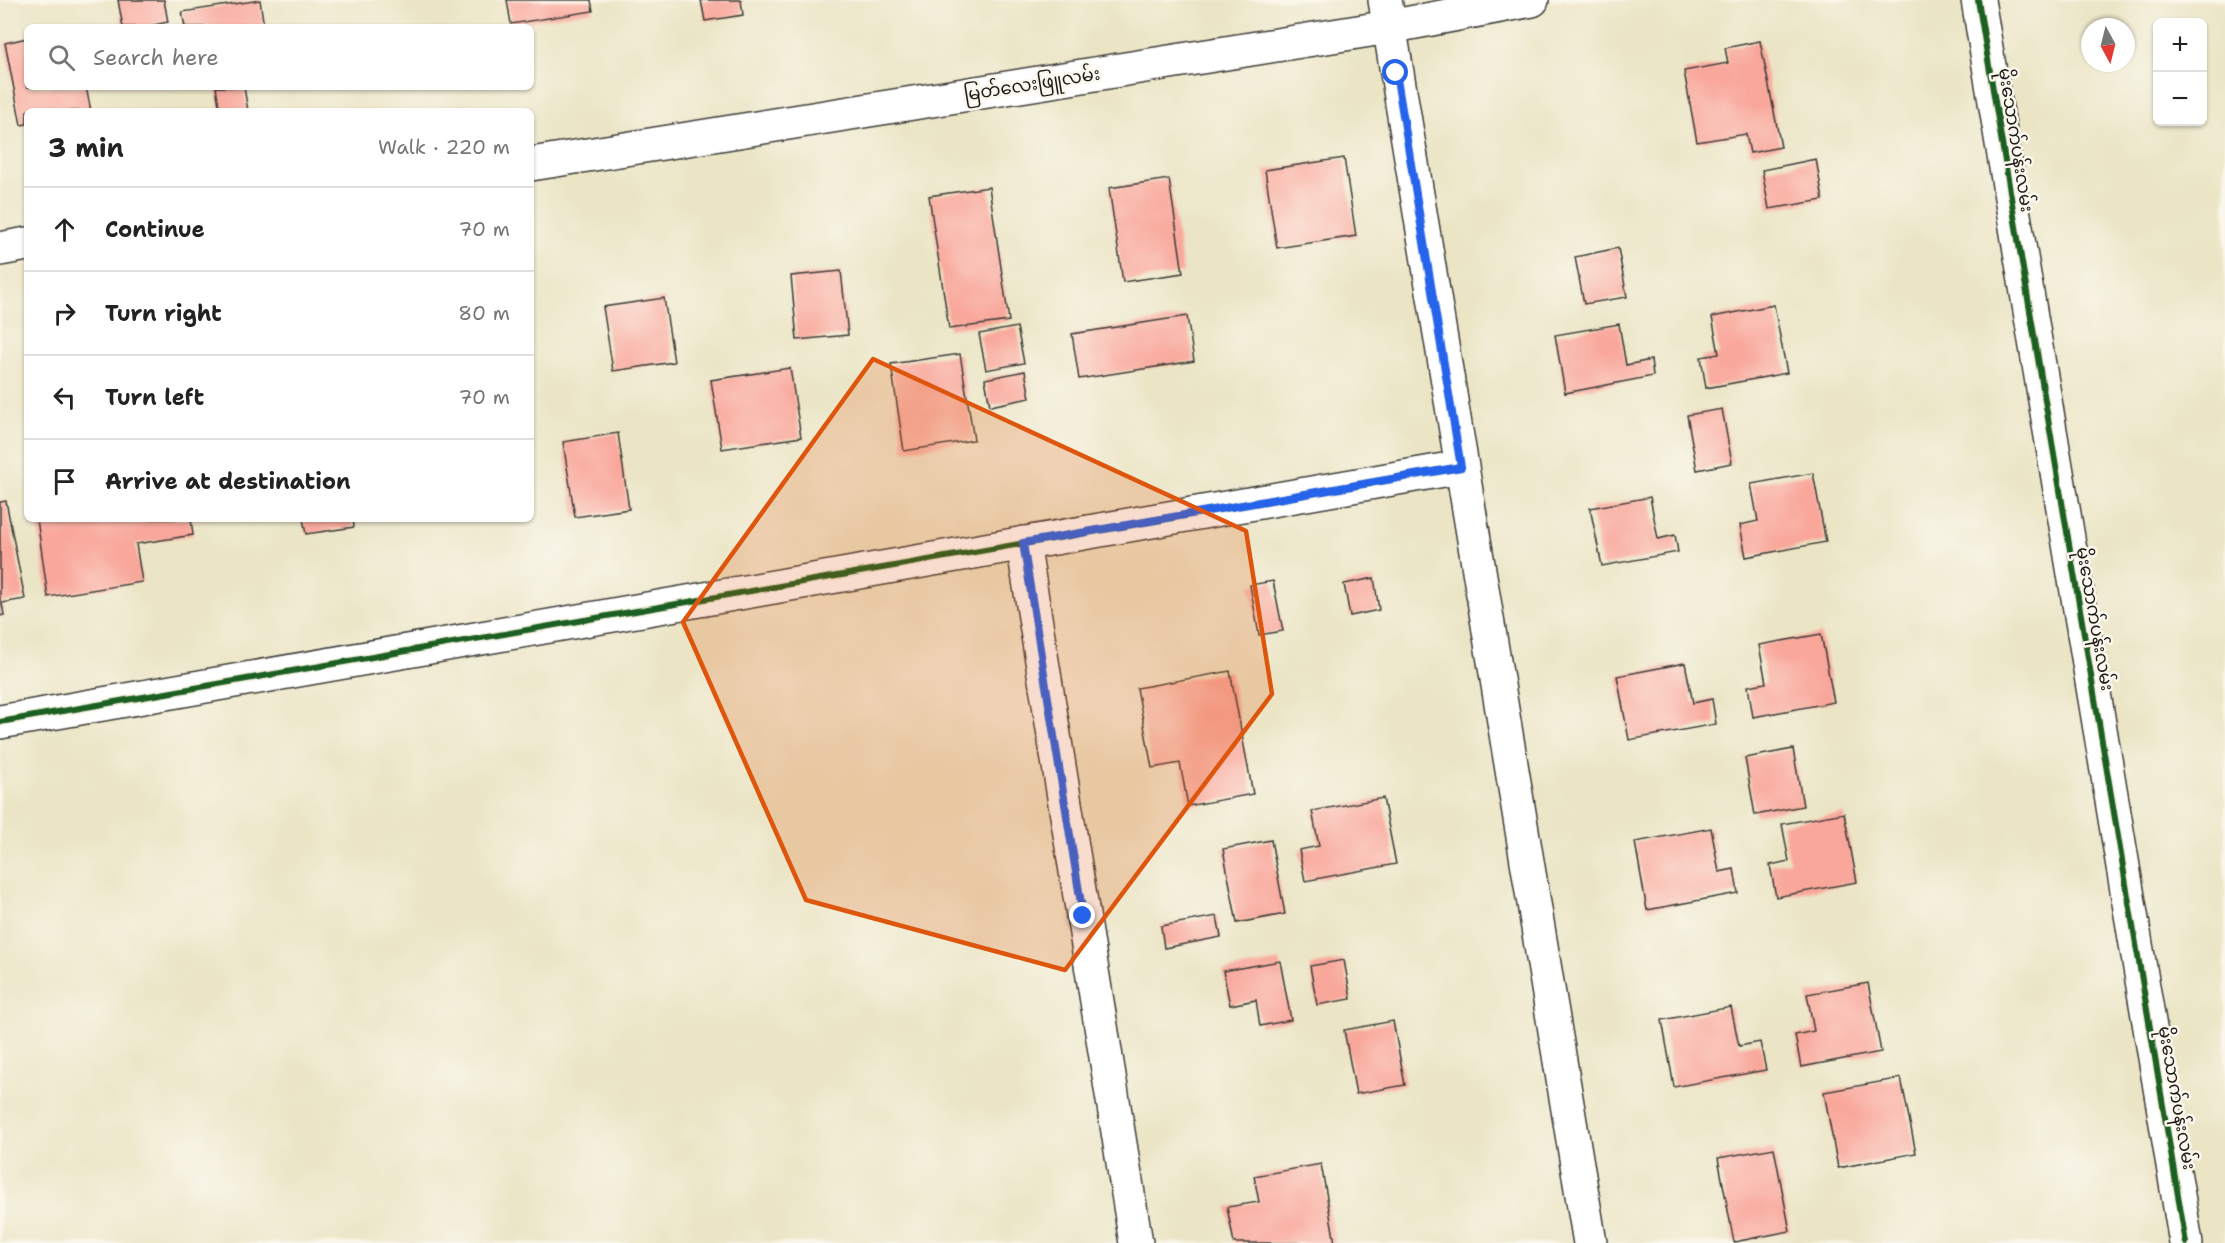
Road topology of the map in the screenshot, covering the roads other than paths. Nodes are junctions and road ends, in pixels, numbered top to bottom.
1 (1532, 0) edge
2 (1978, 0) edge
3 (1387, 13) edge
4 (534, 163) edge
5 (24, 245) edge
6 (0, 249) edge
7 (1461, 467) junction
8 (1023, 543) junction
9 (0, 722) edge
10 (1136, 1243) edge
11 (1590, 1243) edge
12 (2186, 1243) edge

1 - 3 street, မြတ်လေးဖြူလမ်း
2 - 12 street, မိုးသောက်ပန်းလမ်း
3 - 4 street, မြတ်လေးဖြူလမ်း
3 - 7 street
5 - 6 street
7 - 8 street
7 - 11 street
8 - 9 street
8 - 10 street

